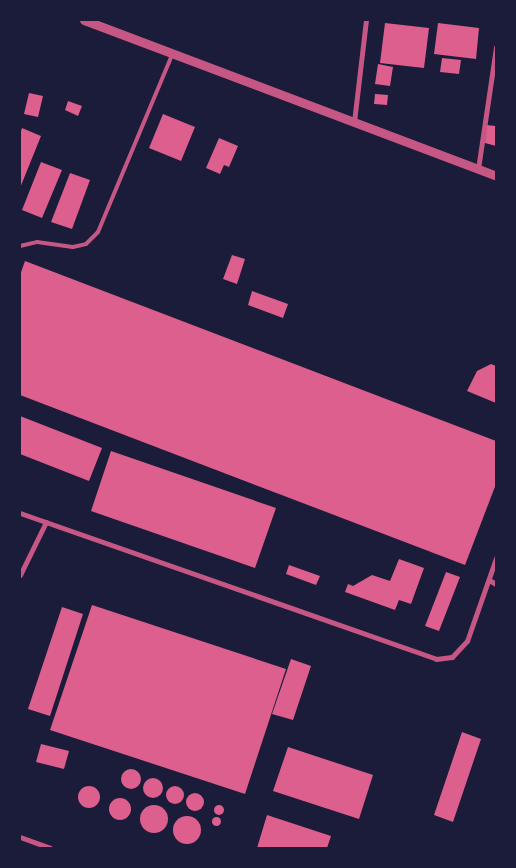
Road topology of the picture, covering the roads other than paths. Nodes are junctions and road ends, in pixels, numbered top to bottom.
1 (84, 20) edge
2 (366, 20) edge
3 (496, 46) edge
4 (173, 53) junction
5 (496, 54) edge
6 (354, 122) junction
7 (478, 169) junction
8 (496, 176) edge
9 (20, 246) edge
10 (20, 513) edge
11 (46, 522) junction
12 (496, 558) edge
13 (20, 575) edge
14 (489, 580) junction
15 (496, 584) edge
16 (20, 837) edge
17 (50, 848) edge

1 - 4 street
2 - 6 street
3 - 5 street
4 - 6 street
4 - 9 lane
5 - 7 street
6 - 7 street
7 - 8 street
10 - 11 street
11 - 13 street
11 - 14 street
12 - 14 street
14 - 15 street
16 - 17 street

